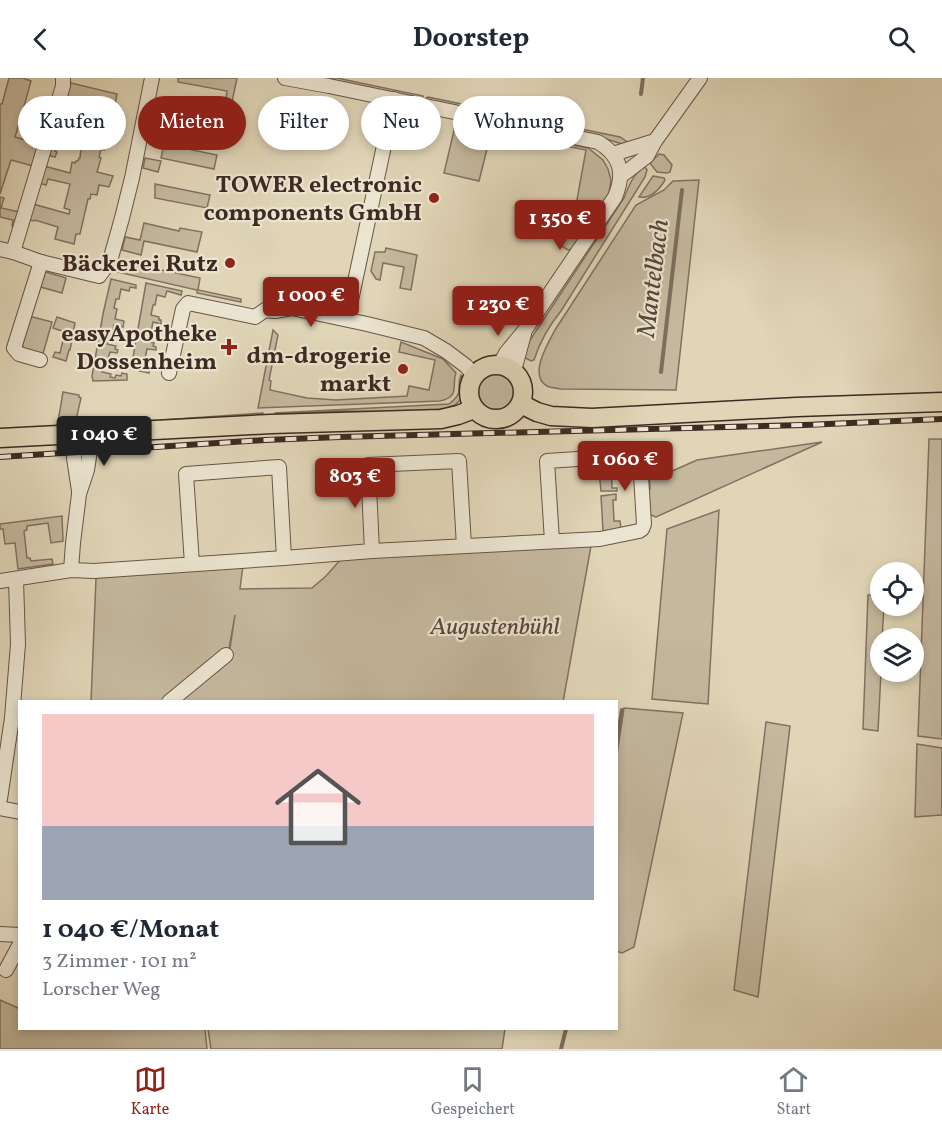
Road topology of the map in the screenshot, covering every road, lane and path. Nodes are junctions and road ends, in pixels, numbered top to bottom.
1 (63, 78) edge
2 (152, 78) edge
3 (285, 78) edge
4 (700, 78) edge
5 (378, 96) edge
6 (441, 109) edge
7 (655, 141) junction
8 (383, 150) edge
9 (613, 154) junction
10 (620, 181) junction
11 (7, 251) edge
12 (40, 262) junction
13 (347, 319) junction
14 (39, 360) dead end
15 (507, 368) junction
16 (169, 373) dead end
17 (474, 375) junction
18 (942, 402) edge
19 (521, 404) junction
20 (474, 409) junction
21 (84, 434) junction
22 (51, 435) junction
23 (0, 438) edge
24 (74, 458) junction
25 (79, 494) junction
26 (552, 542) junction
27 (464, 546) junction
28 (372, 551) junction
29 (284, 558) junction
30 (192, 564) junction
31 (71, 570) junction
32 (16, 580) junction
33 (0, 581) edge
34 (226, 655) dead end
35 (171, 700) edge
36 (0, 799) edge
37 (0, 808) edge
38 (18, 812) edge
39 (0, 934) edge
40 (18, 935) edge
41 (18, 948) edge
42 (6, 970) dead end

1 - 11 street
2 - 12 street
3 - 5 street
4 - 7 street
6 - 9 street
7 - 9 street
7 - 10 street
8 - 13 street
9 - 10 street
10 - 15 street
11 - 12 street
12 - 14 street
13 - 16 street
13 - 17 street
15 - 17 main road
15 - 19 main road
17 - 20 main road
18 - 19 main road
19 - 20 main road
20 - 21 main road
21 - 22 main road
21 - 24 street
21 - 25 street
22 - 23 main road
22 - 24 street
24 - 25 street
25 - 31 street
26 - 26 street
26 - 27 street
27 - 28 street
27 - 28 street
28 - 29 street
29 - 30 street
29 - 30 street
30 - 31 street
31 - 32 street
32 - 33 street
32 - 36 street
34 - 35 street
37 - 38 street
39 - 40 street
41 - 42 street

